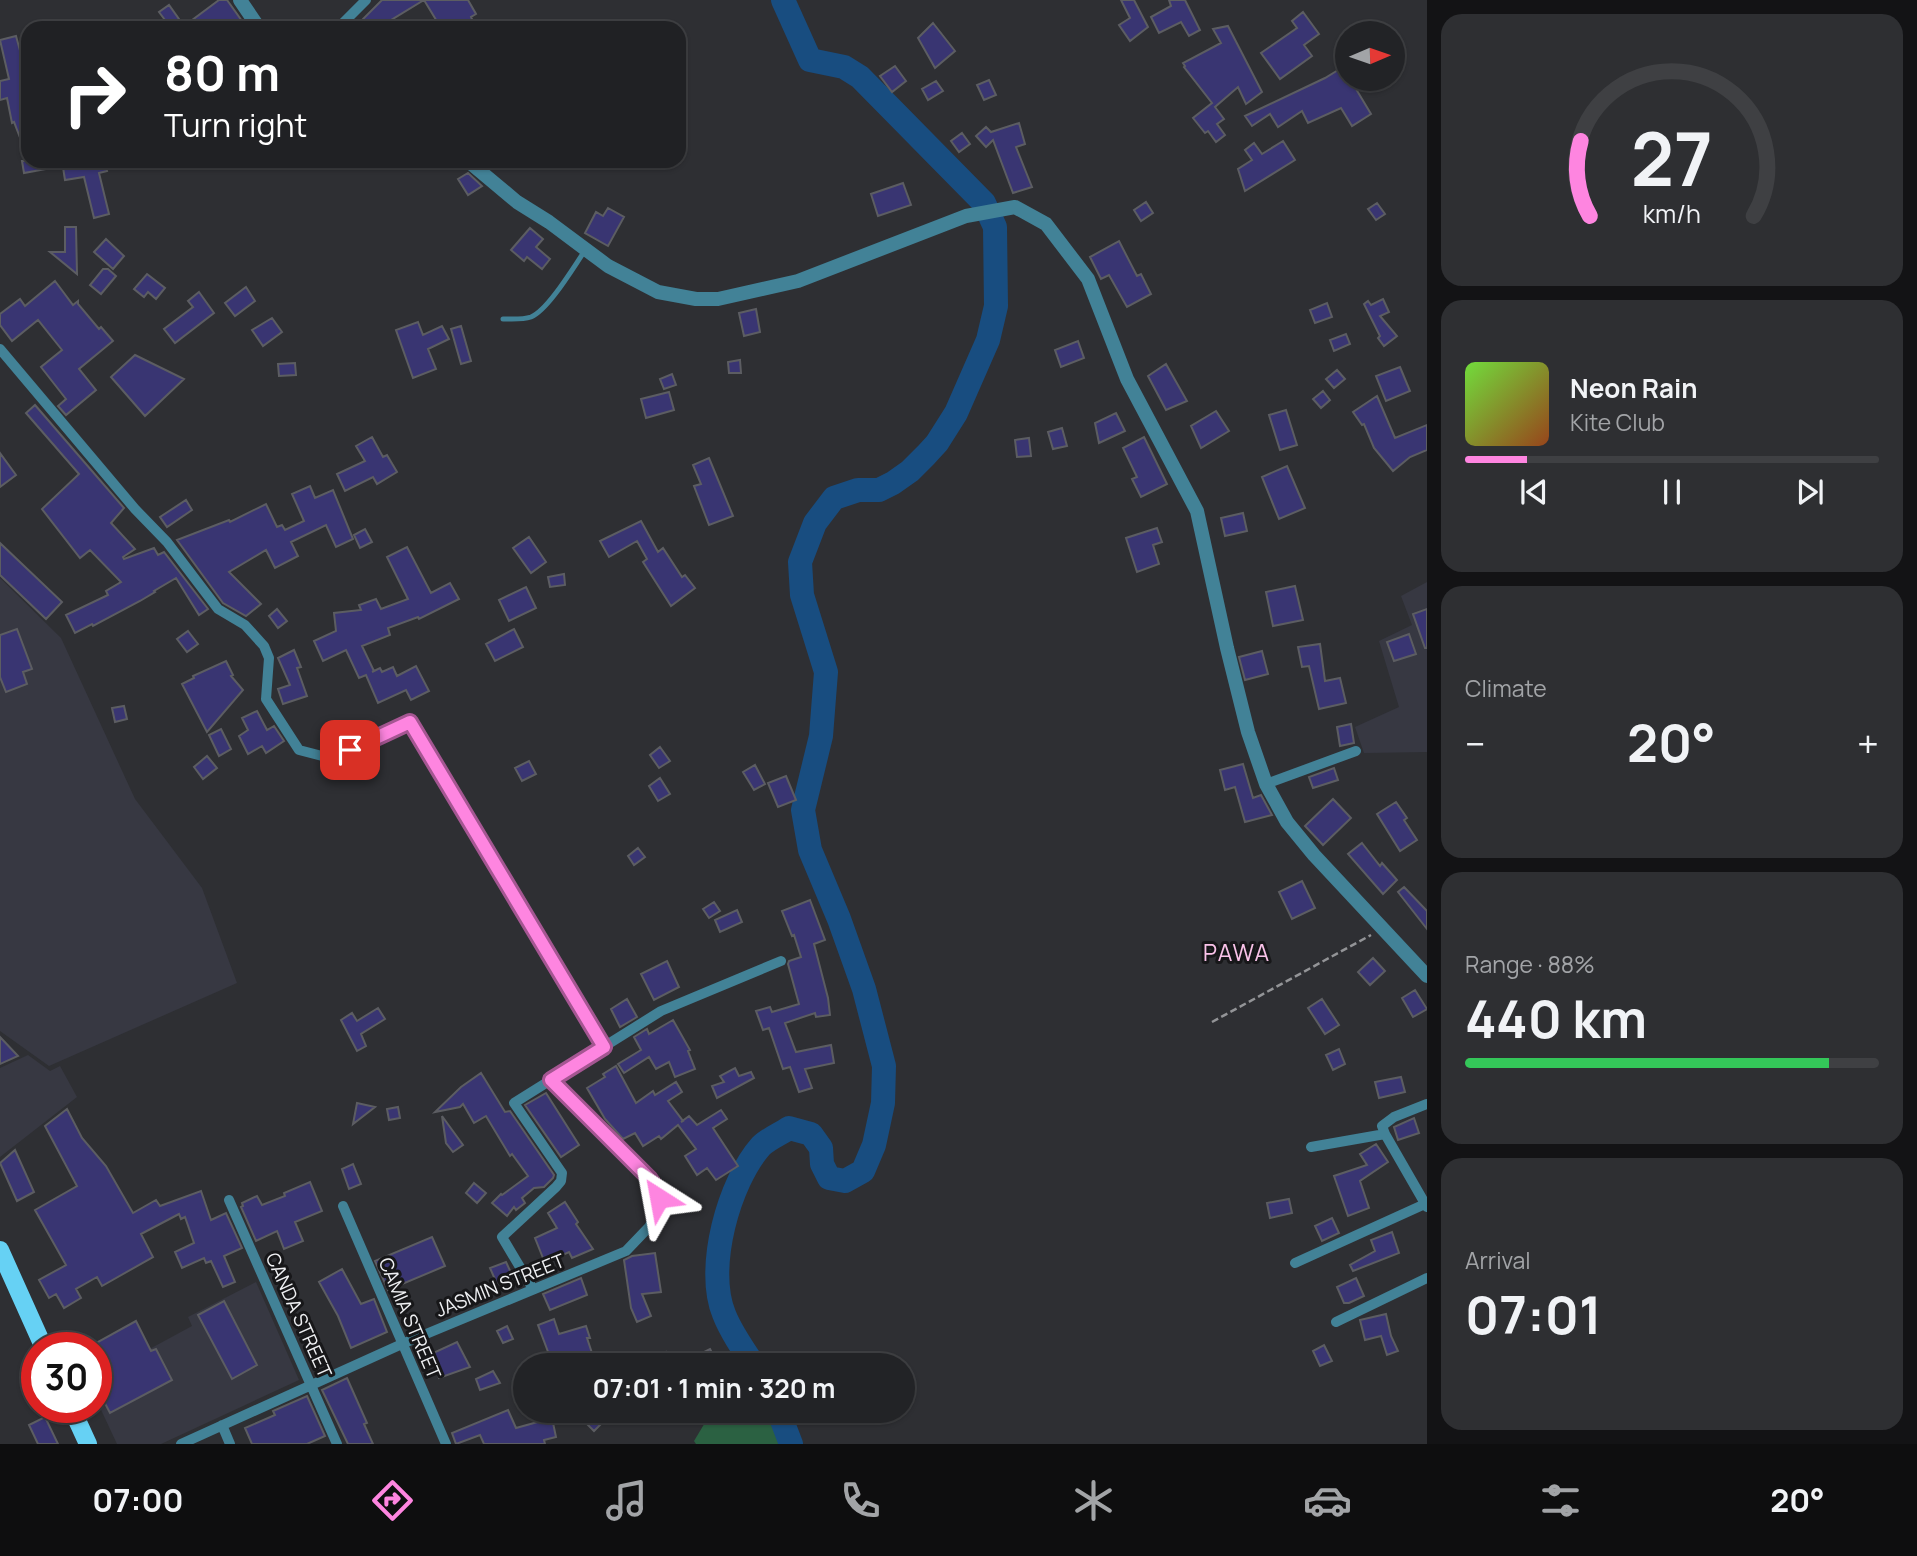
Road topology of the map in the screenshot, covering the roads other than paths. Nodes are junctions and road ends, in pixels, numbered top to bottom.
1 (240, 0) edge
2 (366, 0) edge
3 (254, 21) edge
4 (345, 21) edge
5 (476, 168) edge
6 (586, 249) junction
7 (503, 319) dead end
8 (0, 349) edge
9 (1356, 751) dead end
10 (1266, 783) junction
11 (781, 961) dead end
12 (1427, 976) edge
13 (604, 1047) junction
14 (551, 1080) junction
15 (1427, 1104) edge
16 (1385, 1134) junction
17 (1311, 1147) dead end
18 (229, 1200) dead end
19 (1426, 1205) edge
20 (343, 1206) dead end
21 (2, 1258) edge
22 (1296, 1263) dead end
23 (1427, 1278) edge
24 (533, 1289) junction
25 (1336, 1322) dead end
26 (37, 1332) edge
27 (402, 1344) junction
28 (311, 1384) junction
29 (78, 1423) edge
30 (222, 1425) junction
31 (88, 1444) edge
32 (181, 1444) edge
33 (230, 1444) edge
34 (337, 1444) edge
35 (446, 1444) edge

1 - 3 street
2 - 4 street
5 - 6 street
6 - 7 lane
6 - 10 street
8 - 13 street
9 - 10 street
10 - 12 street
11 - 13 street
13 - 14 street
14 - 24 street
14 - 24 street, JASMIN STREET
15 - 16 street
16 - 17 street
16 - 19 street
18 - 28 street, CANDA STREET
19 - 22 street
20 - 27 street, CAMIA STREET
21 - 26 main road
23 - 25 street
24 - 27 street, JASMIN STREET
27 - 28 street, JASMIN STREET
27 - 35 street, CAMIA STREET
28 - 30 street, JASMIN STREET
28 - 34 street, CANDA STREET
29 - 31 main road
30 - 32 street, JASMIN STREET
30 - 33 street

